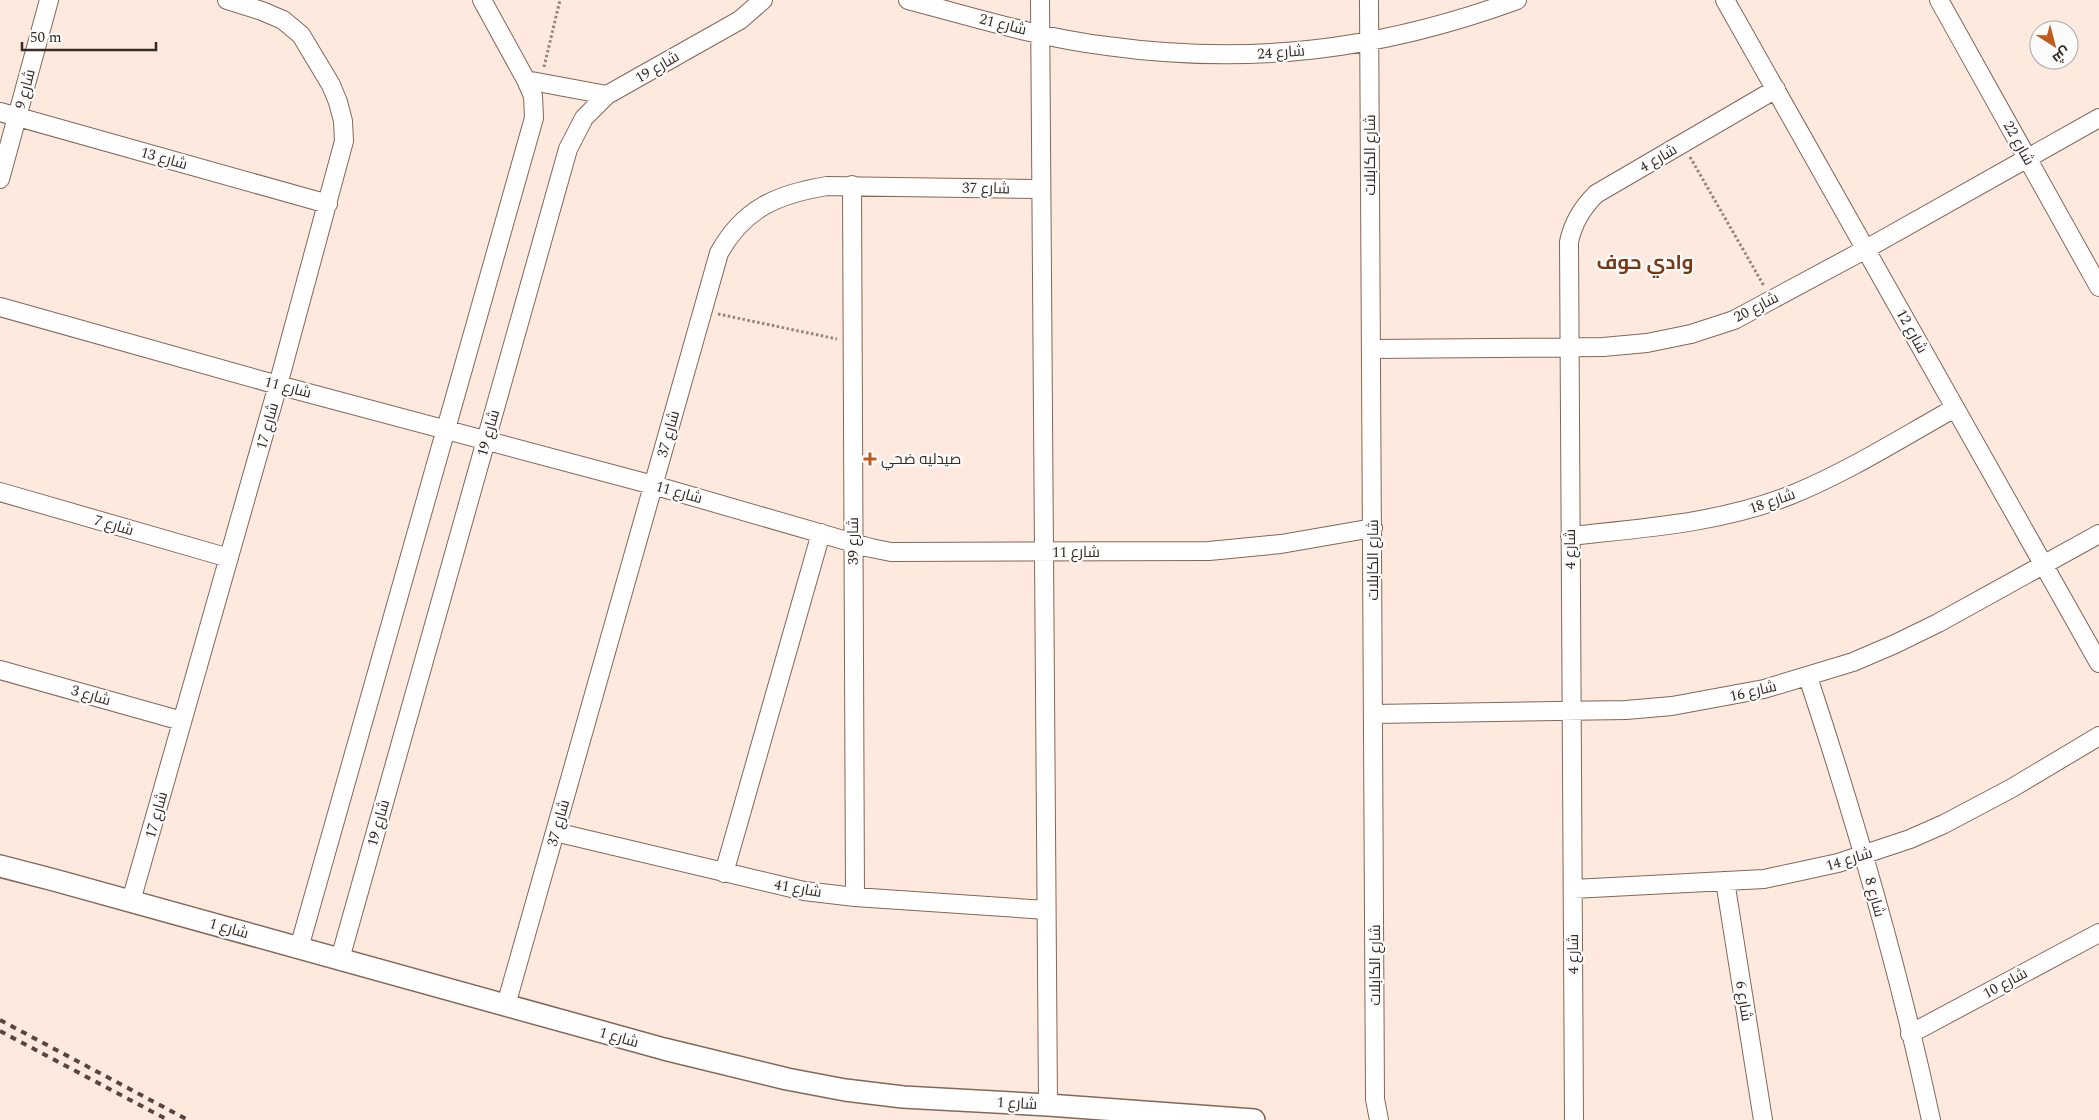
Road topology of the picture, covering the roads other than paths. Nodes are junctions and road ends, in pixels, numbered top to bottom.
1 (49, 0) edge
2 (227, 0) edge
3 (482, 0) edge
4 (763, 0) edge
5 (908, 0) edge
6 (1040, 0) edge
7 (1369, 0) edge
8 (1517, 0) edge
9 (1726, 0) edge
10 (1939, 0) edge
11 (1040, 34) junction
12 (1369, 42) junction
13 (533, 81) junction
14 (1776, 89) junction
15 (607, 95) junction
16 (0, 112) edge
17 (17, 117) junction
18 (2099, 118) edge
19 (2027, 158) junction
20 (0, 179) edge
21 (852, 185) junction
22 (1040, 189) junction
23 (328, 204) junction
24 (1866, 249) junction
25 (2099, 287) edge
26 (0, 306) edge
27 (1569, 347) junction
28 (1371, 349) junction
29 (278, 385) junction
30 (1956, 408) junction
31 (445, 430) junction
32 (486, 440) junction
33 (653, 485) junction
34 (0, 492) edge
35 (1372, 528) junction
36 (821, 532) junction
37 (2099, 534) edge
38 (1570, 536) junction
39 (853, 542) junction
40 (1043, 552) junction
41 (229, 558) junction
42 (2044, 564) junction
43 (2099, 663) edge
44 (0, 670) edge
45 (1808, 677) junction
46 (1572, 712) junction
47 (1374, 714) junction
48 (182, 722) junction
49 (2099, 736) edge
50 (555, 832) junction
51 (1864, 856) junction
52 (0, 866) edge
53 (724, 873) junction
54 (1725, 881) junction
55 (1573, 889) junction
56 (855, 897) junction
57 (131, 901) junction
58 (1046, 910) junction
59 (2099, 933) edge
60 (299, 948) junction
61 (340, 959) junction
62 (506, 1005) junction
63 (1910, 1034) junction
64 (1048, 1105) junction
65 (1254, 1120) edge
66 (1379, 1120) edge
67 (1574, 1120) edge
68 (1762, 1120) edge
69 (1931, 1120) edge

1 - 17 street, شارع 9
2 - 23 street, شارع 17
3 - 13 street
4 - 15 street, شارع 19
5 - 11 street, شارع 21
6 - 11 street
7 - 12 street, شارع الكابلات
8 - 12 street, شارع 24
9 - 14 street, شارع 12
10 - 19 street, شارع 22
11 - 12 street, شارع 24
11 - 22 street
12 - 28 street, شارع الكابلات
13 - 15 street
13 - 31 street
14 - 24 street, شارع 12
14 - 27 street, شارع 4
15 - 32 street, شارع 19
16 - 17 street, شارع 13
17 - 20 street, شارع 9
17 - 23 street, شارع 13
18 - 19 street, شارع 20
19 - 24 street, شارع 20
19 - 25 street, شارع 22
21 - 22 street, شارع 37
21 - 33 street, شارع 37
21 - 39 street, شارع 39
22 - 40 street
23 - 29 street, شارع 17
24 - 27 street, شارع 20
24 - 30 street, شارع 12
26 - 29 street, شارع 11
27 - 28 street, شارع 20
27 - 38 street, شارع 4
28 - 35 street, شارع الكابلات
29 - 31 street, شارع 11
29 - 41 street, شارع 17
30 - 38 street, شارع 18
30 - 42 street, شارع 12
31 - 32 street, شارع 11
31 - 60 street
32 - 33 street, شارع 11
32 - 61 street, شارع 19
33 - 36 street, شارع 11
33 - 50 street, شارع 37
34 - 41 street, شارع 7
35 - 40 street, شارع 11
35 - 47 street, شارع الكابلات
36 - 39 street, شارع 11
36 - 53 street
37 - 42 street, شارع 16
38 - 46 street, شارع 4
39 - 40 street, شارع 11
39 - 56 street, شارع 39
40 - 58 street
41 - 48 street, شارع 17
42 - 43 street, شارع 12
42 - 45 street, شارع 16
44 - 48 street, شارع 3
45 - 46 street, شارع 16
45 - 51 street, شارع 8
46 - 47 street, شارع 16
46 - 55 street, شارع 4
47 - 66 street, شارع الكابلات
48 - 57 street, شارع 17
49 - 51 street, شارع 14
50 - 53 street, شارع 41
50 - 62 street, شارع 37
51 - 54 street, شارع 14
51 - 63 street, شارع 8
52 - 57 street, شارع 1
53 - 56 street, شارع 41
54 - 55 street, شارع 14
54 - 68 street, شارع 6
55 - 67 street, شارع 4
56 - 58 street, شارع 41
57 - 60 street, شارع 1
58 - 64 street
59 - 63 street, شارع 10
60 - 61 street, شارع 1
61 - 62 street, شارع 1
62 - 64 street, شارع 1
63 - 69 street, شارع 8
64 - 65 street, شارع 1

